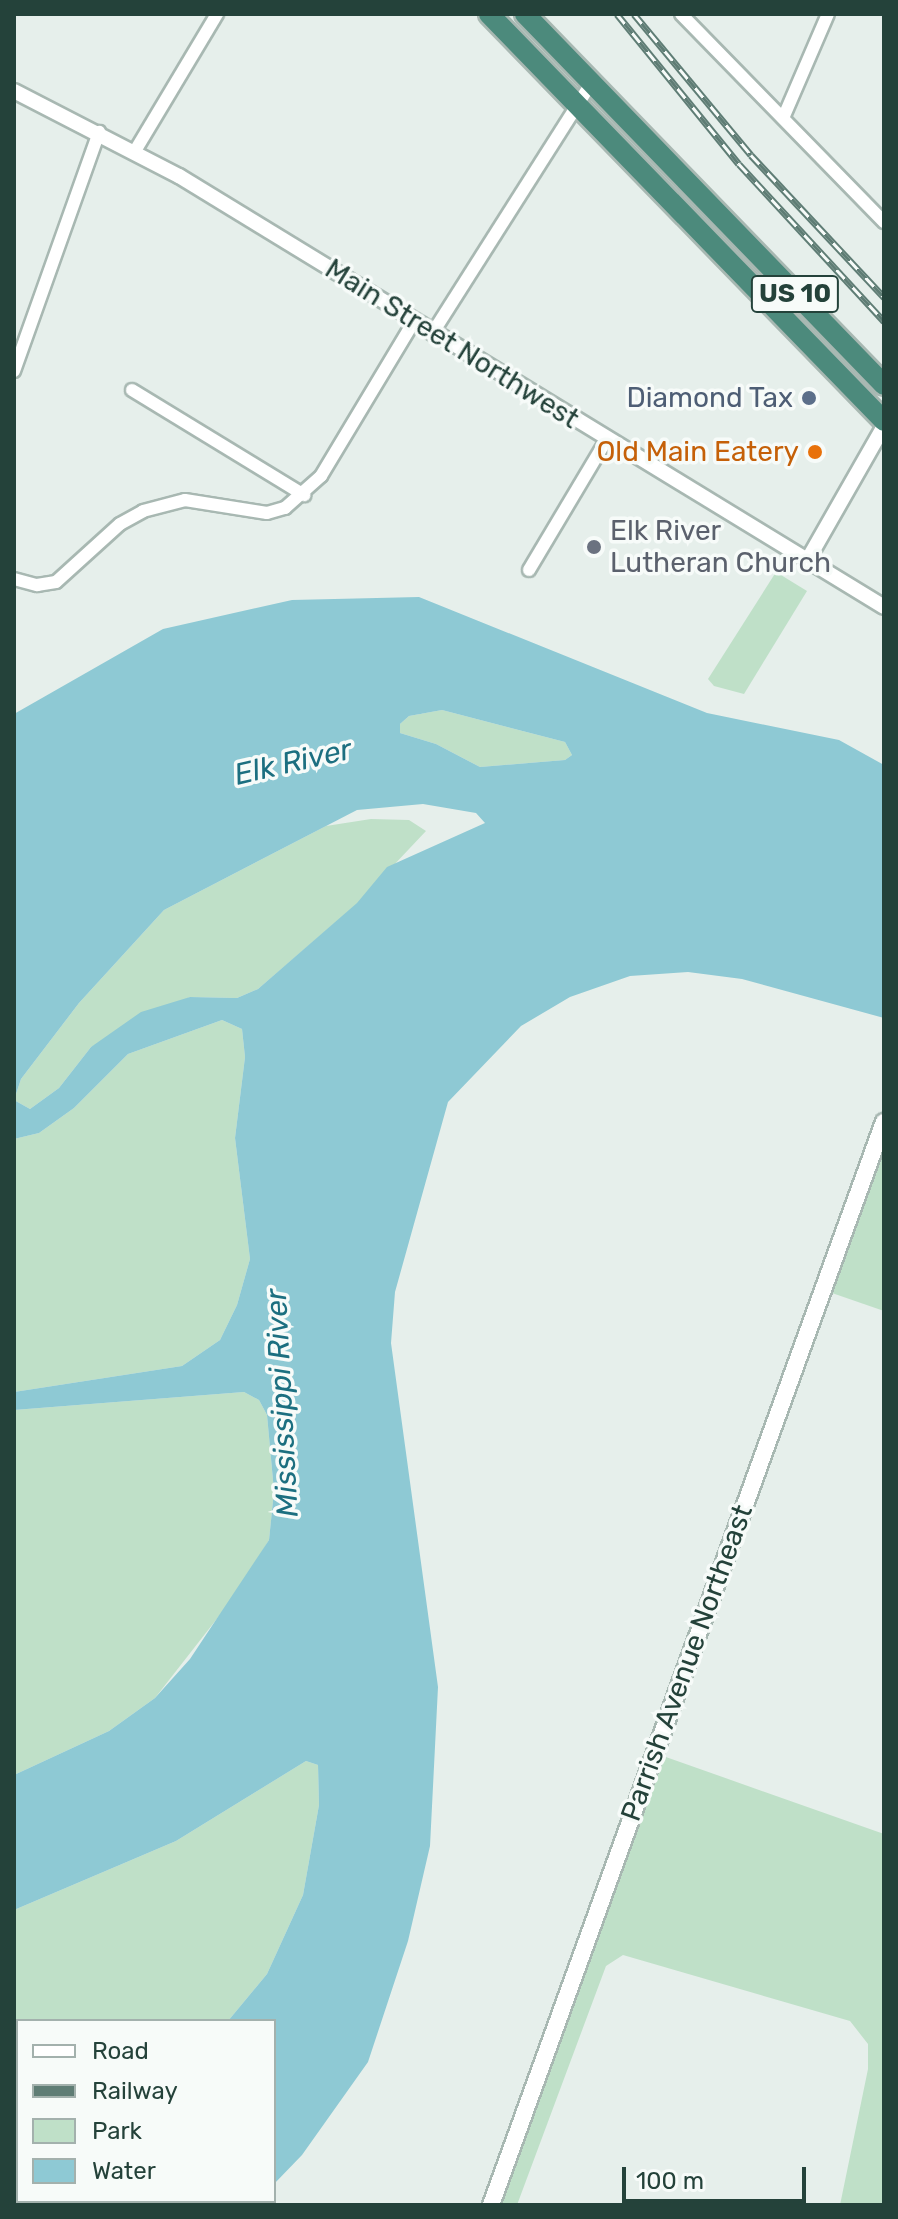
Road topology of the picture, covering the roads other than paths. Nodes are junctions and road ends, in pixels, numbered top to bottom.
1 (217, 14) edge
2 (489, 14) edge
3 (525, 14) edge
4 (681, 14) edge
5 (828, 14) edge
6 (591, 83) junction
7 (14, 91) edge
8 (575, 102) junction
9 (784, 116) junction
10 (99, 132) junction
11 (135, 151) junction
12 (884, 222) edge
13 (413, 323) junction
14 (432, 334) junction
15 (14, 371) edge
16 (884, 385) edge
17 (132, 390) dead end
18 (884, 423) edge
19 (607, 439) junction
20 (304, 495) junction
21 (807, 561) junction
22 (529, 570) dead end
23 (14, 579) edge
24 (884, 607) edge
25 (884, 1122) edge
26 (491, 2205) edge

1 - 11 street
2 - 8 highway, US 10
3 - 6 highway, US 10
4 - 9 street
5 - 9 street
6 - 8 street
6 - 16 highway, US 10
7 - 10 street, Main Street Northwest
8 - 14 street
8 - 18 highway, US 10
9 - 12 street
10 - 11 street, Main Street Northwest
10 - 15 street
11 - 13 street, Main Street Northwest
13 - 14 street, Main Street Northwest
13 - 20 street
14 - 19 street, Main Street Northwest
17 - 20 street
18 - 21 street
19 - 21 street, Main Street Northwest
19 - 22 street
20 - 23 street
21 - 24 street, Main Street Northwest
25 - 26 main road, Parrish Avenue Northeast

